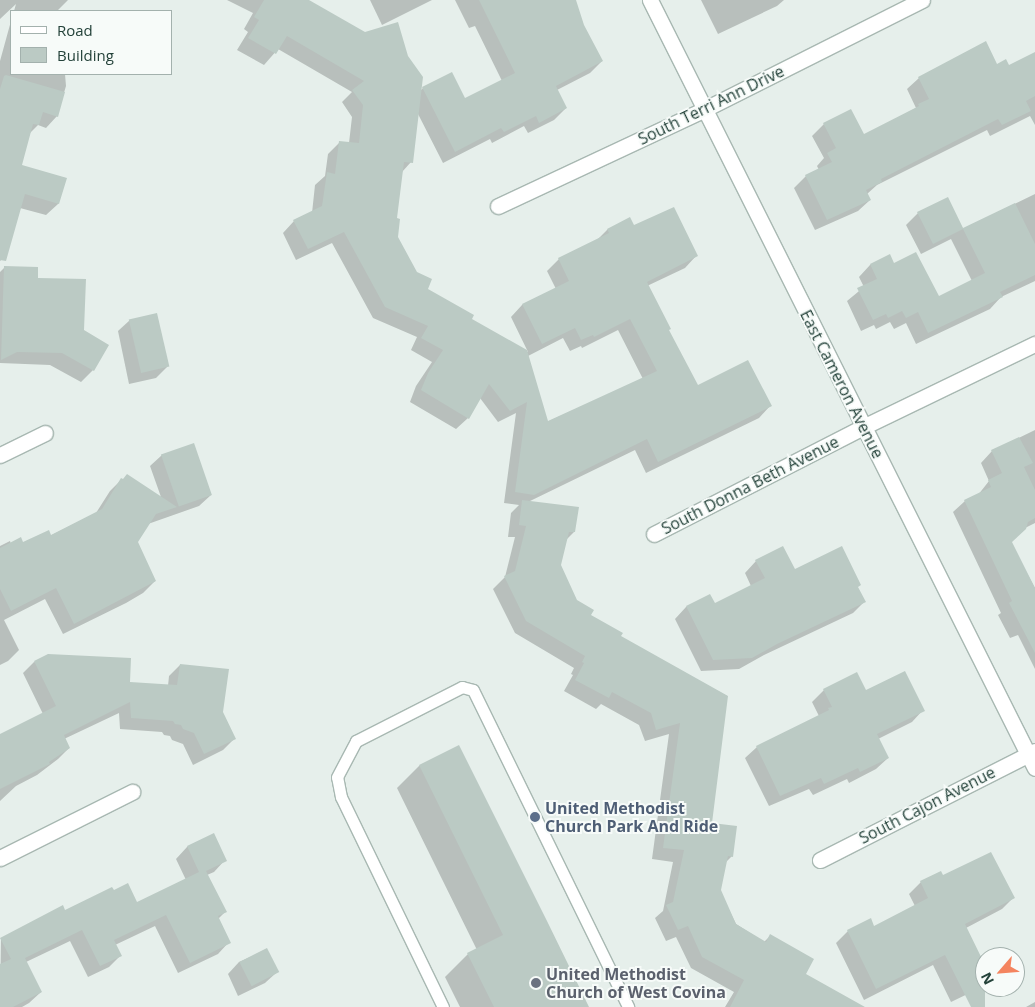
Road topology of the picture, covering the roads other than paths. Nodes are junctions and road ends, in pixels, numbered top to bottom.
1 (650, 0) edge
2 (922, 0) edge
3 (705, 108) junction
4 (498, 206) dead end
5 (1035, 344) edge
6 (863, 427) junction
7 (45, 433) dead end
8 (0, 455) edge
9 (654, 534) dead end
10 (1033, 758) edge
11 (132, 792) dead end
12 (0, 858) edge
13 (820, 860) dead end
14 (443, 1007) edge
15 (628, 1007) edge

1 - 3 street, East Cameron Avenue
2 - 3 street, South Terri Ann Drive
3 - 4 street, South Terri Ann Drive
3 - 6 street, East Cameron Avenue
5 - 6 street, South Donna Beth Avenue
6 - 9 street, South Donna Beth Avenue
6 - 10 street, East Cameron Avenue
7 - 8 street
10 - 13 street, South Cajon Avenue
11 - 12 street
14 - 15 lane

